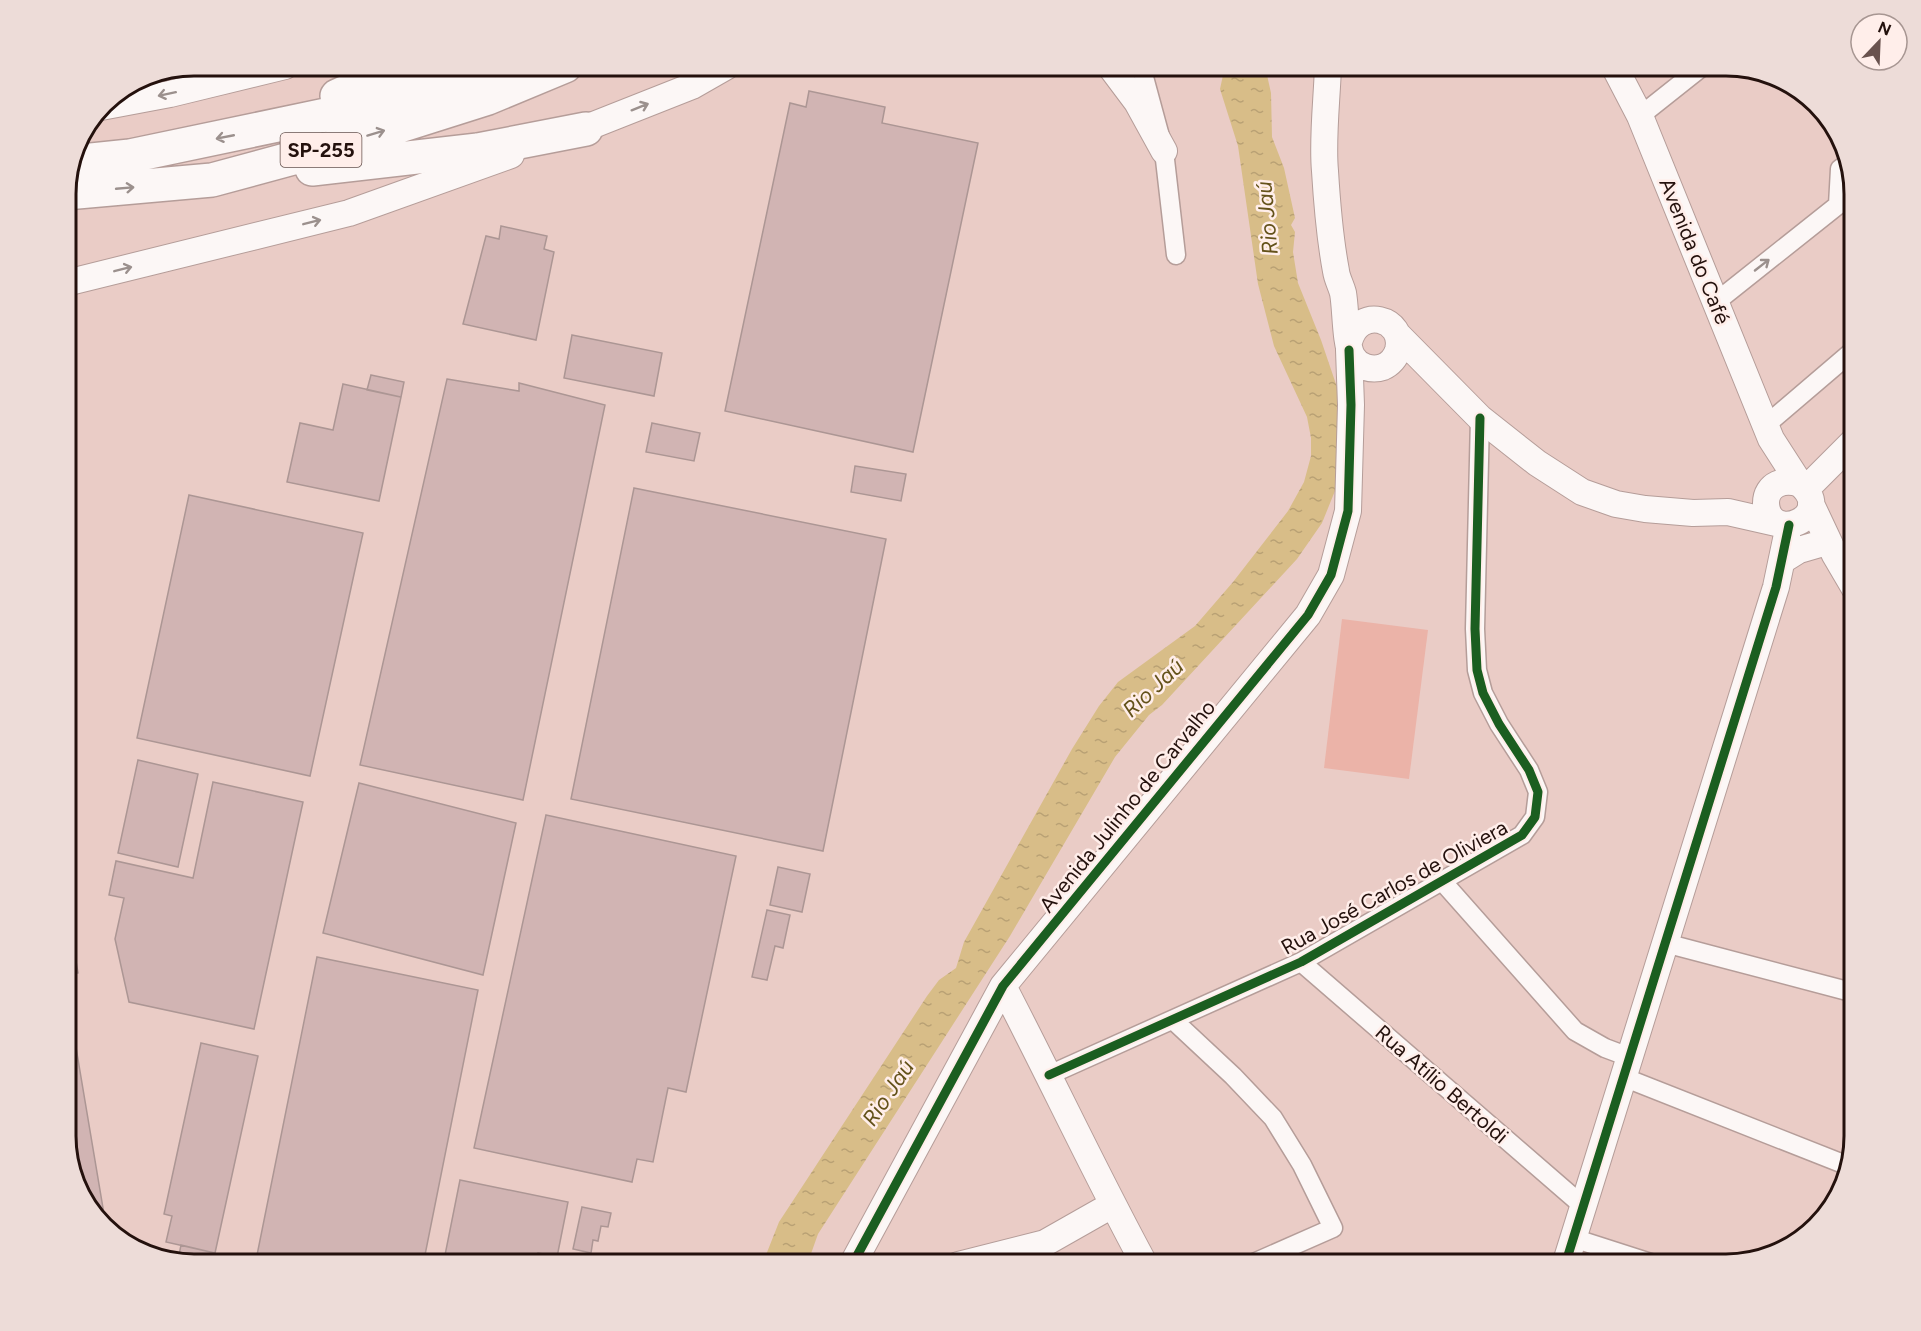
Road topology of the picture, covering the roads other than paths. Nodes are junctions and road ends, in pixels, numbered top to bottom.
1 (240, 77) edge
2 (379, 77) edge
3 (451, 77) edge
4 (539, 77) edge
5 (708, 77) edge
6 (1118, 77) edge
7 (1144, 77) edge
8 (1325, 77) edge
9 (1620, 77) edge
10 (1689, 77) edge
11 (120, 103) edge
12 (1640, 116) junction
13 (586, 129) junction
14 (257, 131) junction
15 (1164, 151) junction
16 (82, 161) edge
17 (1842, 176) edge
18 (212, 180) junction
19 (77, 192) edge
20 (1176, 255) dead end
21 (77, 280) edge
22 (1339, 282) junction
23 (1716, 302) junction
24 (1388, 327) junction
25 (1349, 346) junction
26 (1844, 359) edge
27 (1385, 366) junction
28 (1440, 378) junction
29 (1351, 405) junction
30 (1480, 418) junction
31 (1768, 432) junction
32 (1844, 451) edge
33 (1792, 503) junction
34 (1829, 549) junction
35 (1783, 560) junction
36 (1844, 572) edge
37 (1442, 881) junction
38 (1665, 943) junction
39 (1301, 962) junction
40 (1003, 986) junction
41 (1844, 990) edge
42 (1173, 1020) junction
43 (1626, 1067) junction
44 (1049, 1075) junction
45 (1841, 1163) edge
46 (1112, 1205) junction
47 (1583, 1206) junction
48 (1573, 1238) junction
49 (858, 1254) edge
50 (1002, 1254) edge
51 (1139, 1254) edge
52 (1274, 1254) edge
53 (1568, 1254) edge
54 (1623, 1254) edge

1 -> 11 street
2 - 14 highway
3 - 14 highway, SP-255
18 -> 4 highway, SP-255
13 -> 5 street
6 - 15 street
7 - 15 street
8 - 22 street, Avenida Julinho de Carvalho
9 - 12 street, Avenida do Café
10 - 12 street
12 - 23 street, Avenida do Café
13 - 18 highway
21 -> 13 street
14 -> 16 highway, SP-255
15 - 20 street
23 -> 17 street
19 -> 18 highway, SP-255
22 - 24 street
22 - 25 street, Avenida Julinho de Carvalho
23 - 31 street, Avenida do Café
24 - 25 street
24 - 27 street
24 - 28 street
25 - 27 street
25 - 29 street, Avenida Julinho de Carvalho
26 - 31 street
27 - 28 street
27 - 29 street
28 - 30 street
29 - 40 street, Avenida Julinho de Carvalho
30 - 33 street
30 - 37 street, Rua José Carlos de Oliviera
31 - 33 street, Avenida do Café
32 - 33 street
33 - 34 street, Avenida do Café
33 - 35 street
34 - 35 street
34 - 36 street, Avenida do Café
35 - 38 street
37 - 39 street, Rua José Carlos de Oliviera
37 - 43 street
38 - 41 street
38 - 43 street
39 - 42 street, Rua José Carlos de Oliviera
39 - 47 street, Rua Atílio Bertoldi
40 - 44 street
40 - 49 street, Avenida Julinho de Carvalho
42 - 44 street, Rua José Carlos de Oliviera
42 - 52 street
43 - 45 street
43 - 47 street
44 - 46 street
46 - 50 street
46 - 51 street
47 - 48 street
48 - 53 street
48 - 54 street

